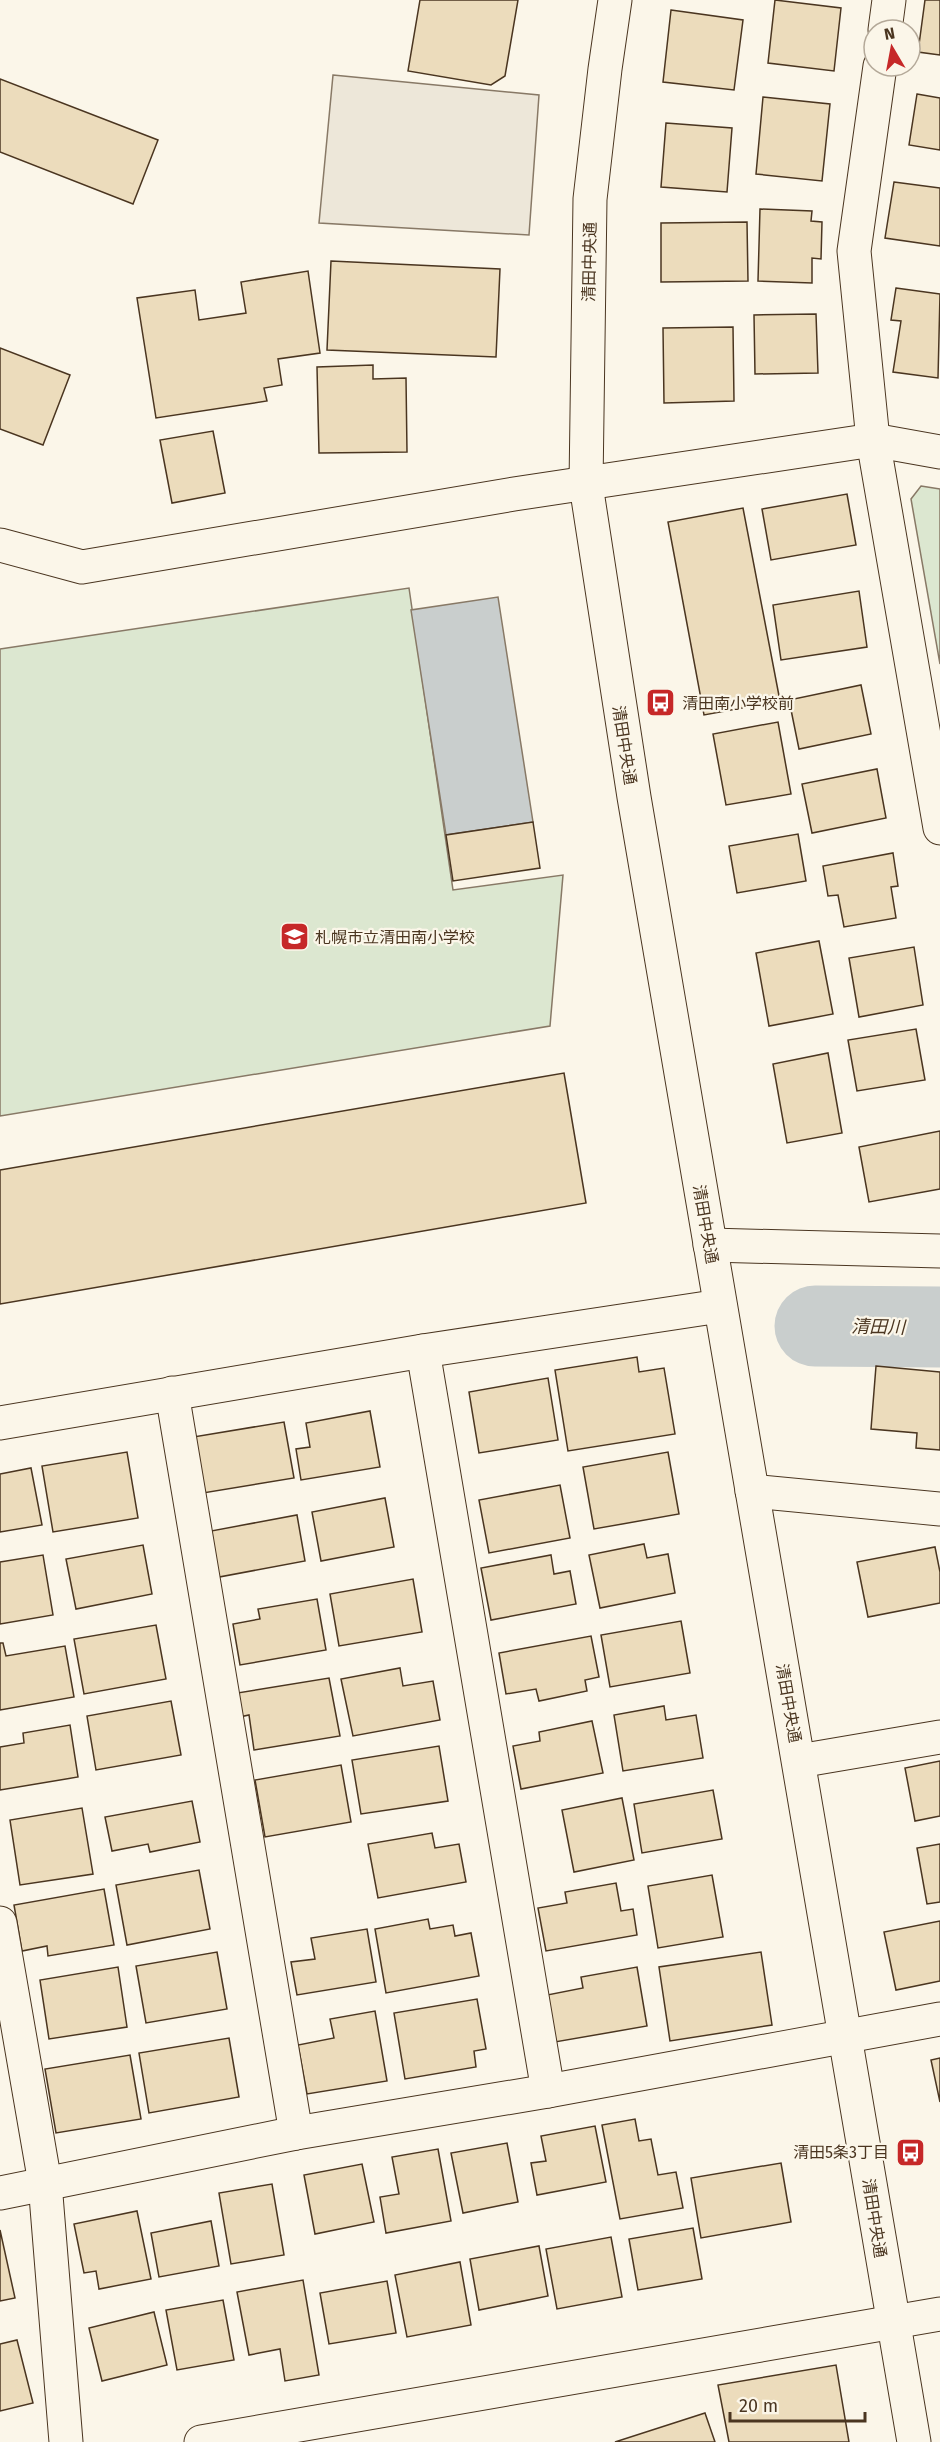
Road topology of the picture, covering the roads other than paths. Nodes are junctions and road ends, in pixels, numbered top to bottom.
1 (615, 0) edge
2 (889, 0) edge
3 (887, 18) edge
4 (878, 78) edge
5 (873, 440) junction
6 (940, 452) edge
7 (586, 484) junction
8 (0, 545) edge
9 (940, 828) edge
10 (710, 1245) junction
11 (940, 1251) edge
12 (720, 1306) junction
13 (423, 1351) junction
14 (172, 1393) junction
15 (0, 1423) edge
16 (752, 1491) junction
17 (940, 1509) edge
18 (940, 1737) edge
19 (798, 1761) junction
20 (0, 1923) edge
21 (940, 2019) edge
22 (845, 2036) junction
23 (548, 2091) junction
24 (296, 2133) junction
25 (45, 2183) junction
26 (0, 2193) edge
27 (940, 2314) edge
28 (893, 2323) junction
29 (66, 2442) edge
30 (201, 2442) edge
31 (914, 2442) edge

1 - 7 street, 清田中央通
2 - 3 street
4 - 5 street
5 - 6 street
5 - 7 street
5 - 9 street
7 - 8 street
7 - 10 street, 清田中央通
10 - 11 street
10 - 12 street, 清田中央通
12 - 13 street
12 - 16 street, 清田中央通
13 - 14 street
13 - 23 street
14 - 15 street
14 - 24 street
16 - 17 street
16 - 19 street, 清田中央通
18 - 19 street
19 - 22 street, 清田中央通
20 - 25 street
21 - 22 street
22 - 23 street
22 - 28 street, 清田中央通
23 - 24 street
24 - 25 street
25 - 26 street
25 - 29 street
27 - 28 street
28 - 30 street
28 - 31 street, 清田中央通

